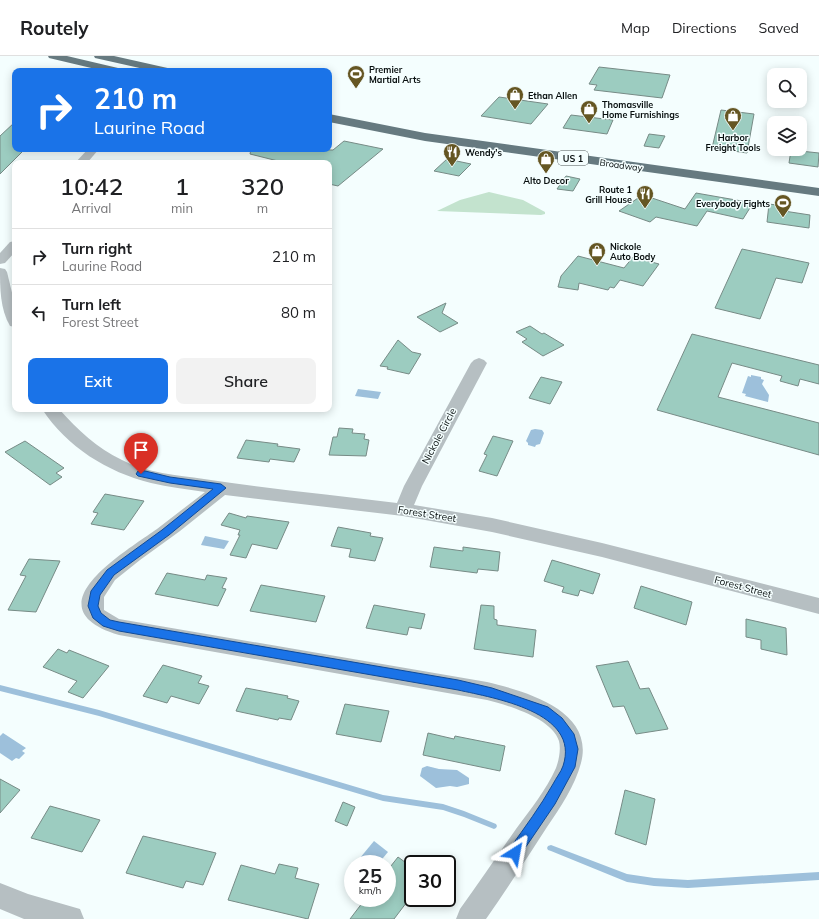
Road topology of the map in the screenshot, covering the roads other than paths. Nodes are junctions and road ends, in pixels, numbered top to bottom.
1 (53, 56) edge
2 (100, 56) edge
3 (107, 68) edge
4 (154, 68) edge
5 (332, 107) edge
6 (332, 119) edge
7 (91, 152) edge
8 (84, 160) edge
9 (819, 180) edge
10 (819, 192) edge
11 (12, 248) edge
12 (0, 260) edge
13 (0, 264) edge
14 (0, 272) edge
15 (12, 315) edge
16 (479, 363) dead end
17 (53, 412) edge
18 (221, 488) junction
19 (403, 510) junction
20 (819, 606) edge
21 (0, 896) edge
22 (70, 919) edge
23 (470, 919) edge

1 - 3 highway
2 - 4 highway
5 - 9 highway, Broadway / US 1
6 - 10 highway, Broadway / US 1
7 - 8 street
11 - 12 street
12 - 13 street
14 - 15 street
16 - 19 street, Nickole Circle
17 - 18 street, Forest Street
18 - 19 street, Forest Street
18 - 23 street
19 - 20 street, Forest Street
21 - 22 street

